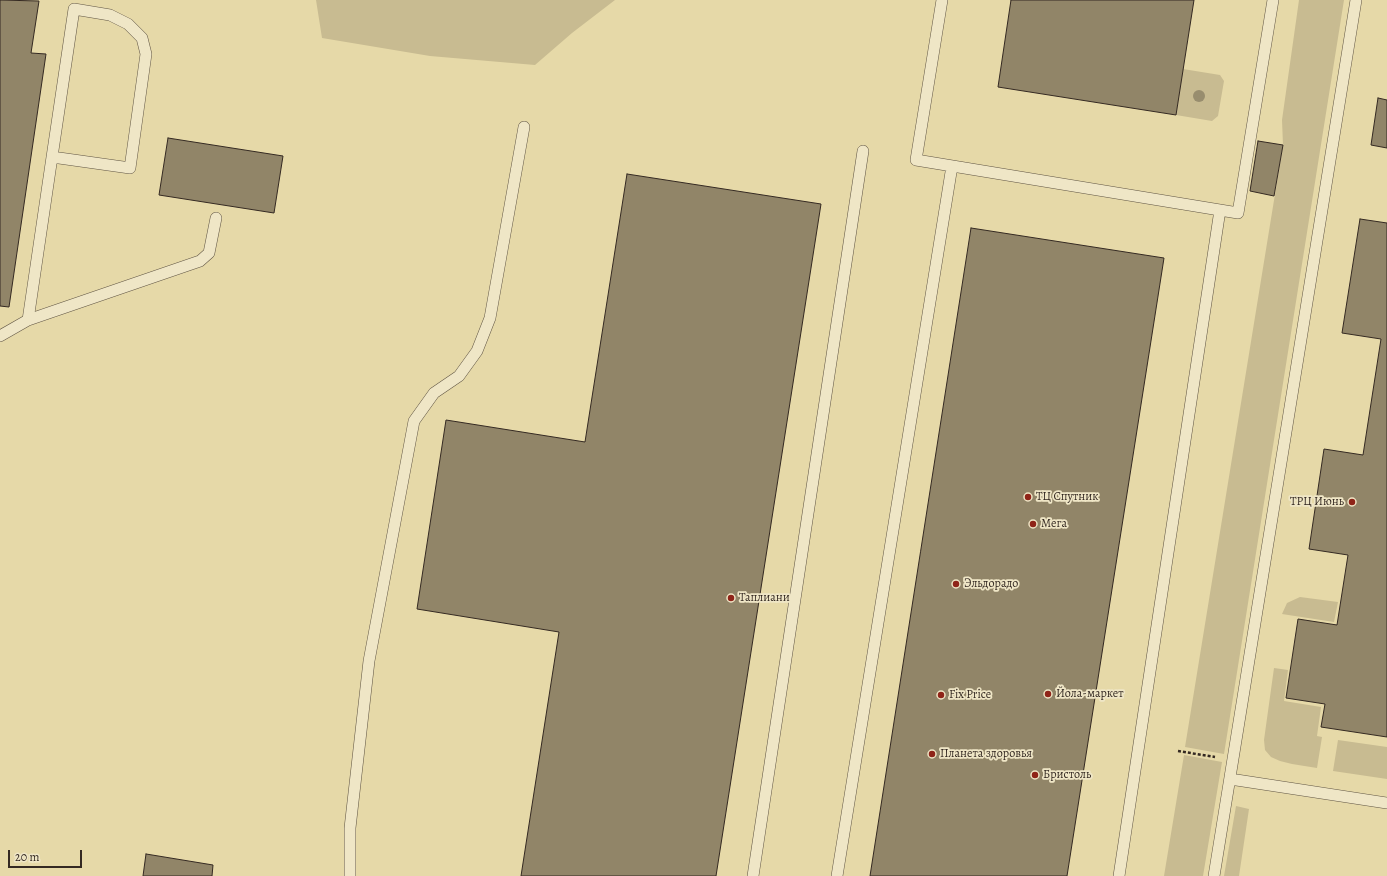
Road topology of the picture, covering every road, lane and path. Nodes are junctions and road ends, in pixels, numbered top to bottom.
1 (942, 0) edge
2 (1272, 0) edge
3 (1356, 0) edge
4 (524, 127) dead end
5 (863, 151) dead end
6 (52, 156) junction
7 (952, 166) junction
8 (1220, 210) junction
9 (216, 218) dead end
10 (28, 320) junction
11 (0, 336) edge
12 (1178, 751) dead end
13 (1216, 757) dead end
14 (1230, 778) junction
15 (1387, 803) edge
16 (350, 876) edge
17 (753, 876) edge
18 (837, 876) edge
19 (1119, 876) edge
20 (1214, 876) edge

1 - 7 lane
2 - 8 lane
3 - 14 lane
4 - 16 lane
5 - 17 lane
6 - 6 lane
6 - 10 lane
7 - 8 lane
7 - 18 lane
8 - 19 lane
9 - 10 lane
10 - 11 lane
12 - 13 path
14 - 15 lane
14 - 20 lane

